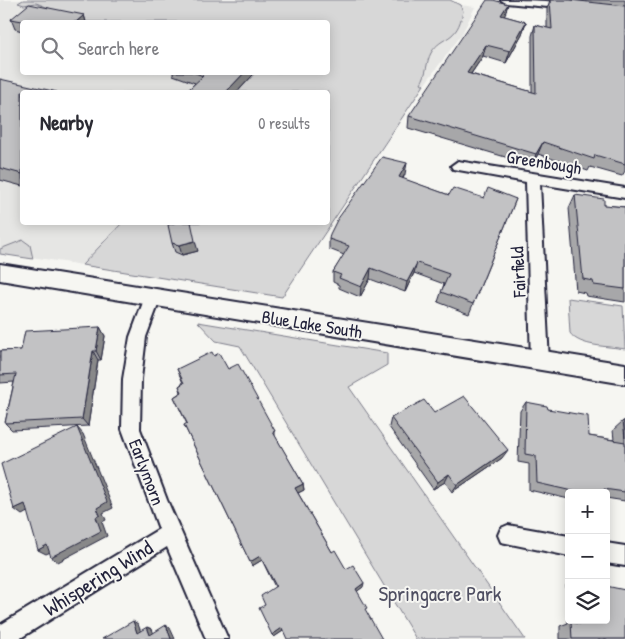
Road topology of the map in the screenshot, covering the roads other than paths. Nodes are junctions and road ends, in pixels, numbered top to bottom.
1 (506, 0) edge
2 (582, 8) edge
3 (458, 166) dead end
4 (533, 180) junction
5 (625, 193) edge
6 (0, 272) edge
7 (153, 297) junction
8 (540, 362) junction
9 (625, 374) edge
10 (171, 533) junction
11 (508, 535) dead end
12 (565, 545) edge
13 (610, 553) edge
14 (625, 556) edge
15 (0, 638) edge
16 (217, 639) edge

1 - 2 street
3 - 4 street, Greenbough
4 - 5 street, Greenbough
4 - 8 street, Fairfield
6 - 7 street, Blue Lake South
7 - 8 street, Blue Lake South
7 - 10 street, Earlymorn
8 - 9 street, Blue Lake South
10 - 15 street, Whispering Wind
10 - 16 street, Earlymorn
11 - 12 street
13 - 14 street

